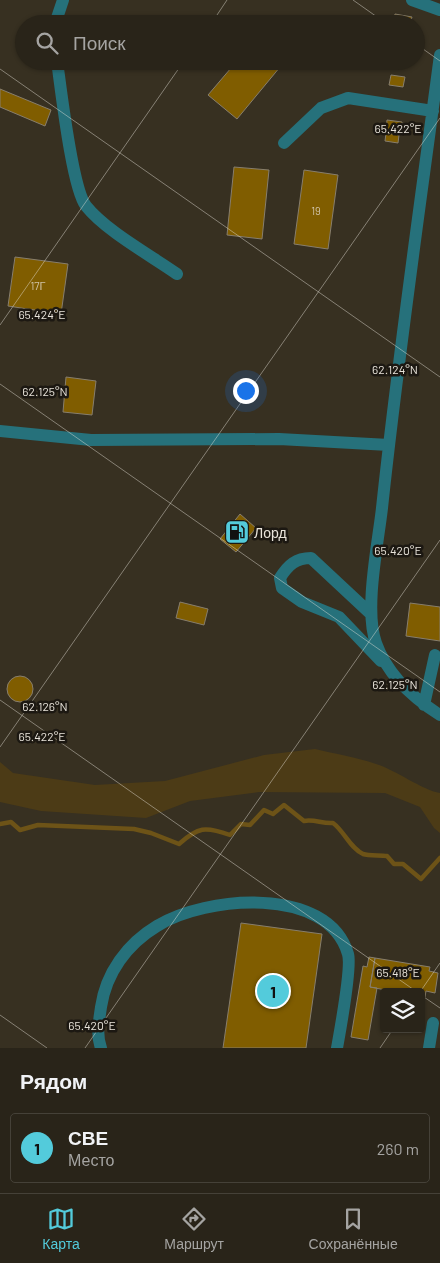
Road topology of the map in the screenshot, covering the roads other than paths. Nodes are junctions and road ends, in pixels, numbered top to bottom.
1 (63, 0) edge
2 (412, 0) edge
3 (440, 10) edge
4 (58, 15) edge
5 (440, 55) edge
6 (58, 70) edge
7 (433, 110) junction
8 (284, 142) dead end
9 (177, 274) dead end
10 (0, 432) edge
11 (389, 445) junction
12 (371, 614) junction
13 (435, 655) dead end
14 (390, 670) junction
15 (424, 705) junction
16 (440, 716) edge
17 (431, 1023) edge
18 (100, 1048) edge
19 (337, 1048) edge
20 (429, 1048) edge

1 - 4 street
2 - 3 street
5 - 7 street
6 - 9 street
7 - 8 street
7 - 11 street
10 - 11 street
11 - 12 street
12 - 14 street
12 - 14 street
13 - 15 street
14 - 15 street
15 - 16 street
17 - 20 street
18 - 19 street

